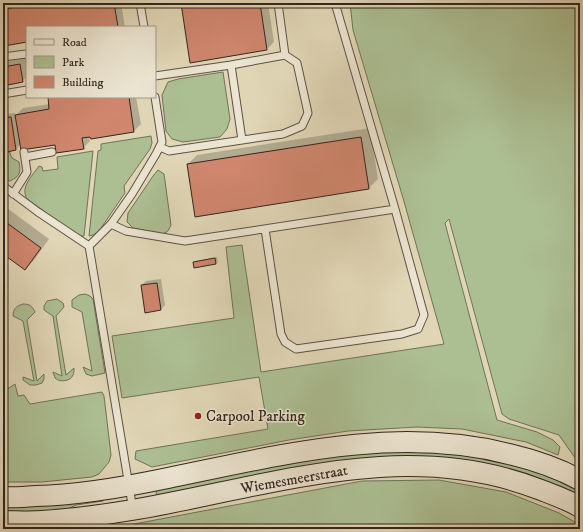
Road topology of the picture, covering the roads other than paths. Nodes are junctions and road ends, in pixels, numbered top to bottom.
1 (140, 3) edge
2 (278, 3) edge
3 (335, 3) edge
4 (144, 26) edge
5 (26, 54) edge
6 (285, 55) junction
7 (3, 57) edge
8 (231, 65) junction
9 (156, 76) edge
10 (26, 90) edge
11 (3, 94) edge
12 (155, 98) edge
13 (242, 140) junction
14 (160, 147) junction
15 (52, 152) dead end
16 (3, 186) edge
17 (13, 194) junction
18 (395, 209) junction
19 (111, 224) junction
20 (265, 229) junction
21 (89, 246) junction
22 (580, 480) edge
23 (129, 486) junction
24 (3, 497) edge
25 (580, 507) edge
26 (133, 510) junction
27 (3, 521) edge

1 - 4 lane
2 - 6 lane
3 - 18 lane
5 - 7 lane
6 - 8 lane
6 - 13 lane
8 - 9 lane
8 - 13 lane
10 - 11 lane
12 - 14 lane
13 - 14 lane
14 - 19 lane
15 - 17 lane
16 - 17 lane
17 - 21 lane
18 - 20 lane
18 - 20 lane
19 - 20 lane
19 - 21 lane
21 - 23 lane
22 - 23 main road, Wiemesmeerstraat
23 - 24 main road, Wiemesmeerstraat
23 - 26 lane
25 - 26 main road, Wiemesmeerstraat
26 - 27 main road, Wiemesmeerstraat

